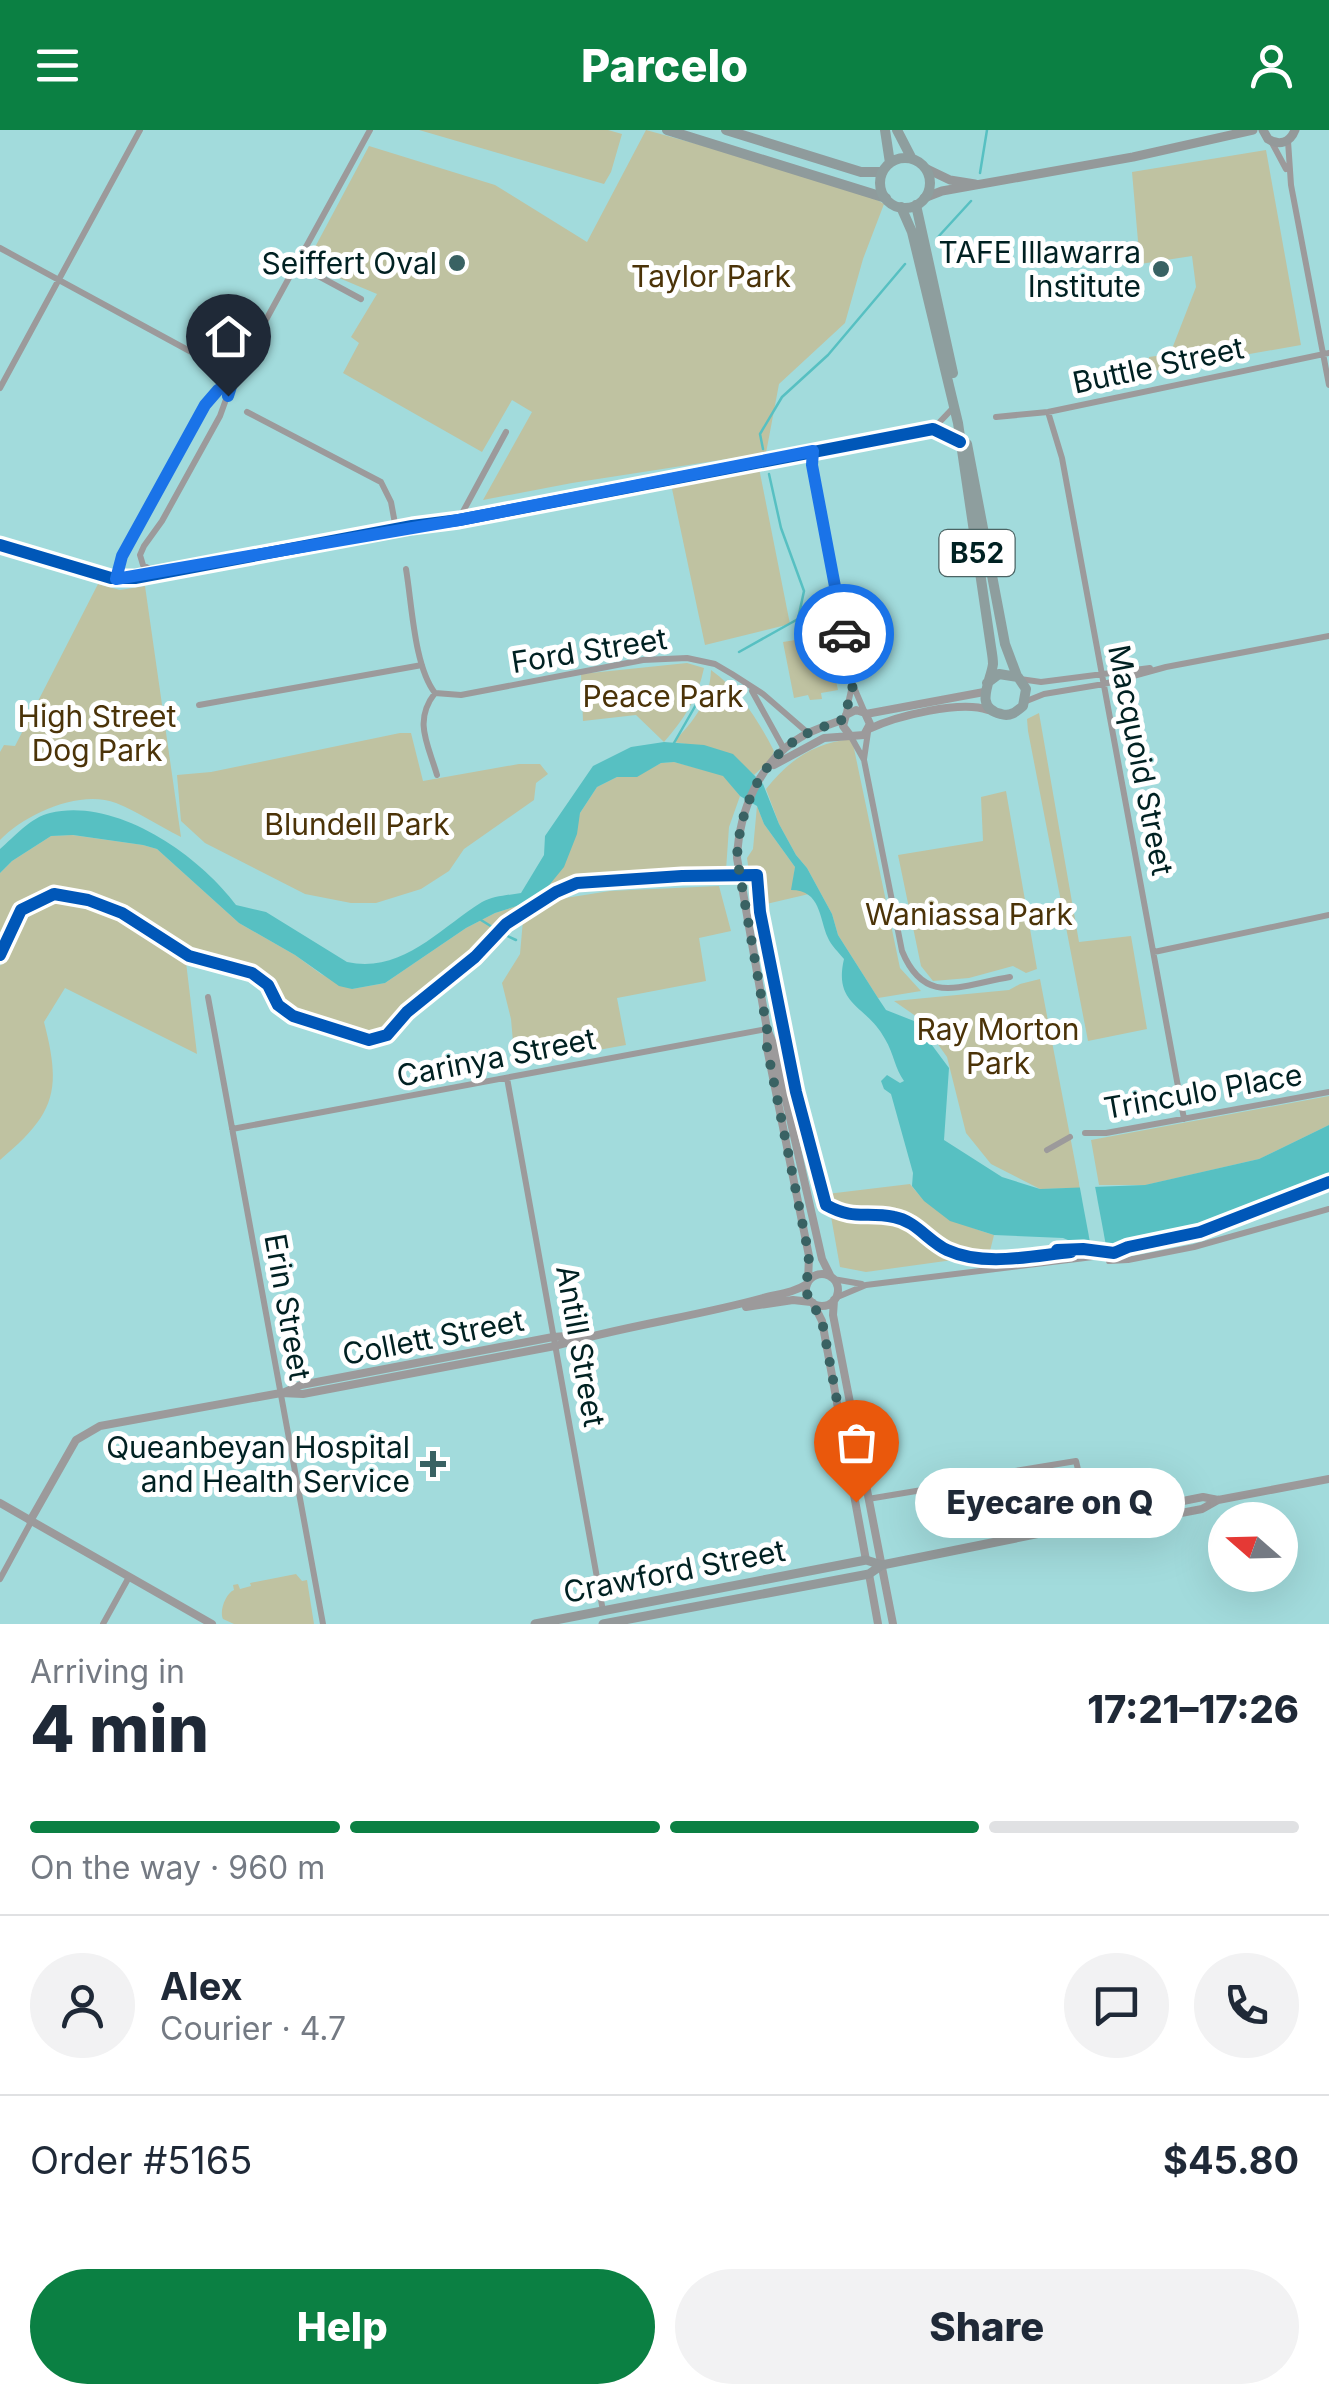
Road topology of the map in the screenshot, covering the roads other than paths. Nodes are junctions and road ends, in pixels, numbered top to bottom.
1 (140, 130) edge
2 (370, 130) edge
3 (667, 130) edge
4 (726, 130) edge
5 (884, 130) edge
6 (897, 130) edge
7 (1252, 130) edge
8 (693, 133) edge
9 (1294, 133) edge
10 (1232, 137) junction
11 (1267, 137) edge
12 (912, 159) junction
13 (886, 168) junction
14 (925, 168) junction
15 (1291, 185) junction
16 (984, 186) junction
17 (886, 198) junction
18 (920, 202) junction
19 (901, 207) junction
20 (0, 248) edge
21 (298, 265) junction
22 (59, 280) junction
23 (361, 299) dead end
24 (1326, 353) edge
25 (233, 380) junction
26 (1329, 385) edge
27 (0, 388) edge
28 (954, 407) junction
29 (247, 412) dead end
30 (1048, 412) junction
31 (996, 417) dead end
32 (933, 429) junction
33 (506, 432) dead end
34 (960, 442) junction
35 (813, 451) junction
36 (150, 506) junction
37 (166, 515) junction
38 (459, 520) junction
39 (396, 529) junction
40 (0, 545) edge
41 (406, 569) dead end
42 (163, 573) junction
43 (116, 579) junction
44 (1329, 636) edge
45 (422, 665) junction
46 (1166, 667) junction
47 (1102, 672) junction
48 (1019, 678) junction
49 (745, 682) junction
50 (1104, 684) junction
51 (853, 685) junction
52 (986, 687) junction
53 (435, 694) junction
54 (1024, 702) junction
55 (199, 705) dead end
56 (993, 711) junction
57 (866, 714) junction
58 (844, 718) junction
59 (869, 729) junction
60 (808, 733) junction
61 (849, 735) junction
62 (806, 746) junction
63 (784, 749) junction
64 (864, 760) junction
65 (766, 771) junction
66 (437, 775) dead end
67 (1329, 914) edge
68 (1154, 952) junction
69 (1010, 977) dead end
70 (208, 998) dead end
71 (767, 1029) junction
72 (507, 1078) junction
73 (1329, 1092) edge
74 (786, 1099) junction
75 (1184, 1119) junction
76 (780, 1123) junction
77 (232, 1128) junction
78 (1085, 1133) dead end
79 (1070, 1137) dead end
80 (1046, 1150) dead end
81 (786, 1152) junction
82 (803, 1171) junction
83 (1329, 1209) edge
84 (1093, 1258) dead end
85 (1109, 1261) dead end
86 (832, 1278) junction
87 (808, 1283) junction
88 (866, 1285) junction
89 (835, 1299) junction
90 (812, 1303) junction
91 (736, 1307) junction
92 (554, 1342) junction
93 (281, 1394) junction
94 (1329, 1480) edge
95 (868, 1499) junction
96 (0, 1504) edge
97 (1154, 1512) joint
98 (1140, 1513) joint
99 (31, 1521) junction
100 (1091, 1524) junction
101 (866, 1560) junction
102 (882, 1564) junction
103 (869, 1574) junction
104 (129, 1578) junction
105 (0, 1579) edge
106 (604, 1621) edge
107 (103, 1624) edge
108 (212, 1624) edge
109 (323, 1624) edge
110 (534, 1624) edge
111 (878, 1624) edge
112 (893, 1624) edge

1 - 22 street
2 - 21 street
3 - 8 main road
4 - 13 main road
5 - 13 highway
6 - 12 highway
7 - 10 main road
8 - 17 main road
9 - 11 main road
9 - 15 street
10 - 11 main road
10 - 16 main road
11 - 15 street
12 - 13 highway
12 - 14 highway
13 - 17 highway
14 - 16 main road
14 - 18 highway, B52
15 - 24 street
16 - 18 main road
17 - 19 highway
18 - 19 highway
18 - 48 highway, B52
19 - 28 highway, B52
20 - 22 street
21 - 23 street
21 - 25 street
22 - 25 street
22 - 27 street
24 - 26 street
24 - 30 street, Buttle Street
25 - 36 street
25 - 37 street
28 - 32 street
28 - 34 highway, B52
29 - 39 street
30 - 31 street, Buttle Street
30 - 47 street, Macquoid Street
32 - 34 street
32 - 35 street
33 - 38 street
34 - 52 highway, B52
35 - 38 street
35 - 51 street
36 - 37 street
36 - 43 street
37 - 42 street
38 - 39 street
39 - 42 street
40 - 43 street
41 - 45 street
42 - 43 street
44 - 46 street
45 - 53 street
45 - 55 street
46 - 47 street
46 - 50 street
47 - 48 street
47 - 50 street, Macquoid Street
48 - 52 highway
48 - 54 highway, B52
49 - 53 street, Ford Street
49 - 60 street, Ford Street
49 - 63 street
50 - 54 street
50 - 68 street, Macquoid Street
51 - 57 street
51 - 58 street
52 - 56 highway, B52
52 - 57 street
53 - 66 street
54 - 56 highway
56 - 59 street
57 - 58 street
57 - 59 street
58 - 60 street
58 - 61 street
59 - 61 street
59 - 64 street
60 - 63 street
61 - 62 street
61 - 64 street
62 - 63 street
62 - 65 street
63 - 65 street
64 - 69 street
65 - 71 street
67 - 68 street
68 - 75 street, Macquoid Street
70 - 77 street, Erin Street
71 - 72 street, Carinya Street
71 - 74 street
71 - 76 street
72 - 77 street, Carinya Street
72 - 92 street, Antill Street
73 - 75 street, Trinculo Place
74 - 76 street
74 - 82 street
75 - 78 street, Trinculo Place
76 - 81 street
77 - 93 street, Erin Street
79 - 80 street, Trinculo Place
81 - 82 street
81 - 87 street
82 - 86 street
83 - 85 street
84 - 88 street
86 - 87 street
86 - 88 street
86 - 89 street
87 - 90 street
87 - 91 street, Collett Street
88 - 89 street
89 - 90 street
89 - 95 street
90 - 91 street, Collett Street
90 - 101 street
91 - 92 street, Collett Street
92 - 93 street, Collett Street
92 - 106 street, Antill Street
93 - 99 street, Collett Street
93 - 109 street, Erin Street
94 - 97 street, Crawford Street
95 - 100 street
95 - 102 street
96 - 99 street
97 - 98 highway, Crawford Street
98 - 100 main road, Crawford Street
99 - 104 street
99 - 105 street, Collett Street
100 - 102 main road, Crawford Street
101 - 102 main road, Crawford Street
101 - 103 main road
101 - 106 main road, Crawford Street
102 - 103 main road, Crawford Street
102 - 112 street
103 - 106 main road, Crawford Street
103 - 111 street
104 - 107 street
104 - 108 street
106 - 110 main road, Crawford Street

